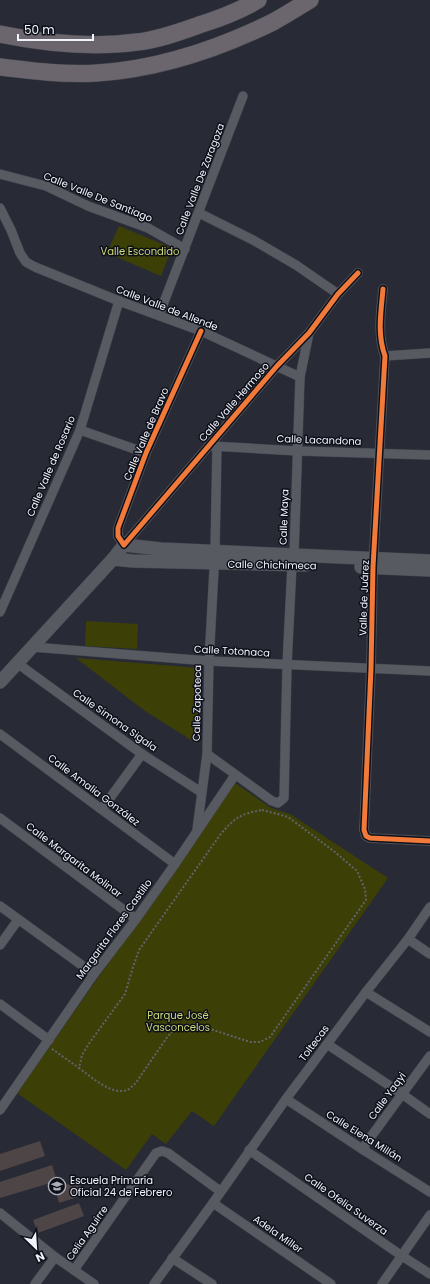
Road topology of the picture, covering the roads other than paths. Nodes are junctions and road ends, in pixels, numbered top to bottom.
1 (258, 0) edge
2 (310, 0) edge
3 (0, 34) edge
4 (0, 67) edge
5 (243, 96) dead end
6 (0, 174) edge
7 (0, 208) edge
8 (199, 213) junction
9 (185, 249) junction
10 (358, 273) dead end
11 (383, 289) dead end
12 (338, 294) junction
13 (119, 301) junction
14 (159, 315) junction
15 (201, 331) junction
16 (309, 333) junction
17 (430, 353) edge
18 (384, 356) junction
19 (277, 366) junction
20 (300, 376) junction
21 (80, 430) junction
22 (212, 446) junction
23 (298, 451) junction
24 (146, 453) junction
25 (379, 454) junction
26 (430, 455) edge
27 (124, 545) junction
28 (214, 557) junction
29 (113, 559) junction
30 (293, 560) junction
31 (430, 561) edge
32 (373, 562) junction
33 (430, 570) edge
34 (0, 612) edge
35 (32, 647) junction
36 (209, 661) junction
37 (17, 663) junction
38 (287, 665) junction
39 (371, 668) junction
40 (430, 671) edge
41 (0, 682) edge
42 (0, 734) edge
43 (142, 754) junction
44 (207, 754) junction
45 (235, 775) junction
46 (201, 792) junction
47 (102, 809) junction
48 (0, 818) edge
49 (197, 831) junction
50 (430, 841) edge
51 (175, 864) junction
52 (0, 906) edge
53 (430, 907) edge
54 (18, 920) junction
55 (136, 920) junction
56 (408, 939) junction
57 (0, 944) edge
58 (430, 954) edge
59 (94, 974) junction
60 (366, 992) junction
61 (0, 1004) edge
62 (430, 1032) edge
63 (47, 1043) junction
64 (327, 1044) junction
65 (430, 1056) edge
66 (402, 1094) junction
67 (286, 1099) junction
68 (0, 1110) edge
69 (430, 1114) edge
70 (362, 1149) junction
71 (249, 1150) junction
72 (430, 1192) edge
73 (219, 1193) junction
74 (212, 1203) junction
75 (0, 1213) edge
76 (430, 1215) edge
77 (402, 1256) junction
78 (54, 1257) junction
79 (172, 1258) junction
80 (74, 1270) junction
81 (430, 1274) edge
82 (35, 1284) edge
83 (94, 1284) edge
84 (154, 1284) edge
85 (212, 1284) edge
86 (331, 1284) edge
87 (382, 1284) edge

1 - 3 highway
2 - 4 highway
5 - 8 street, Calle Valle De Zaragoza
6 - 9 street, Calle Valle De Santiago
7 - 13 street, Calle Valle de Allende
8 - 9 street, Calle Valle De Zaragoza
8 - 12 street
9 - 14 street, Calle Valle De Zaragoza
10 - 12 street, Calle Valle Hermoso
11 - 18 street, Valle de Juárez
12 - 16 street, Calle Valle Hermoso
13 - 14 street, Calle Valle de Allende
13 - 21 street, Calle Valle de Rosario
14 - 15 street, Calle Valle de Allende
15 - 19 street, Calle Valle de Allende
15 - 24 street, Calle Valle de Bravo
16 - 19 street, Calle Valle Hermoso
16 - 20 street, Calle Maya
17 - 18 street
18 - 25 street, Valle de Juárez
19 - 20 street, Calle Valle de Allende
19 - 22 street, Calle Valle Hermoso
20 - 23 street, Calle Maya
21 - 24 street
21 - 34 street, Calle Valle de Rosario
22 - 23 street, Calle Lacandona
22 - 27 street, Calle Valle Hermoso
22 - 28 street, Calle Zapoteca
23 - 25 street, Calle Lacandona
23 - 30 street, Calle Maya
24 - 27 street, Calle Valle de Bravo
25 - 26 street, Calle Lacandona
25 - 32 street, Valle de Juárez
27 - 28 main road, Calle Chichimeca
27 - 29 main road, Calle Valle Hermoso
28 - 29 main road, Calle Chichimeca
28 - 30 main road, Calle Chichimeca
28 - 36 street, Calle Zapoteca
29 - 35 main road, Calle Valle Hermoso
30 - 32 main road, Calle Chichimeca
30 - 38 street, Calle Maya
31 - 32 main road, Calle Chichimeca
32 - 33 main road, Calle Chichimeca
32 - 39 street, Valle de Juárez
35 - 36 street, Calle Totonaca
35 - 37 main road, Calle Valle Hermoso
36 - 38 street, Calle Totonaca
36 - 44 street, Calle Zapoteca
37 - 41 main road, Calle Valle Hermoso
37 - 43 street, Calle Simona Sigala
38 - 39 street, Calle Totonaca
38 - 45 street, Calle Maya
39 - 40 street, Calle Totonaca
39 - 50 street, Valle de Juárez
42 - 47 street, Calle Amalia González
43 - 46 street, Calle Simona Sigala
43 - 47 street
44 - 45 street
44 - 46 street, Calle Zapoteca
45 - 49 street, Margarita Flores Castillo
46 - 49 street, Calle Zapoteca
47 - 51 street, Calle Amalia González
48 - 55 street, Calle Margarita Molinar
49 - 51 street, Margarita Flores Castillo
51 - 55 street, Margarita Flores Castillo
52 - 54 street
53 - 56 street, Toltecas
54 - 57 street
54 - 59 street
55 - 59 street, Margarita Flores Castillo
56 - 58 street
56 - 60 street, Toltecas
59 - 63 street, Margarita Flores Castillo
60 - 62 street
60 - 64 street, Toltecas
61 - 63 street
63 - 68 street, Margarita Flores Castillo
64 - 66 street
64 - 67 street, Toltecas
65 - 66 street, Calle Yaqyi
66 - 69 street
66 - 70 street, Calle Yaqyi
67 - 70 street, Calle Elena Millán
67 - 71 street, Toltecas
70 - 72 street, Calle Elena Millán
71 - 73 street, Toltecas
71 - 77 street, Calle Ofelia Suverza
73 - 74 street, Toltecas
73 - 80 street, Celia Aguirre
74 - 79 street, Toltecas
74 - 86 street, Adela Miller
75 - 78 street
76 - 77 street
77 - 81 street, Calle Ofelia Suverza
77 - 87 street
78 - 80 street
78 - 82 street
79 - 84 street, Toltecas
79 - 85 street
80 - 83 street

